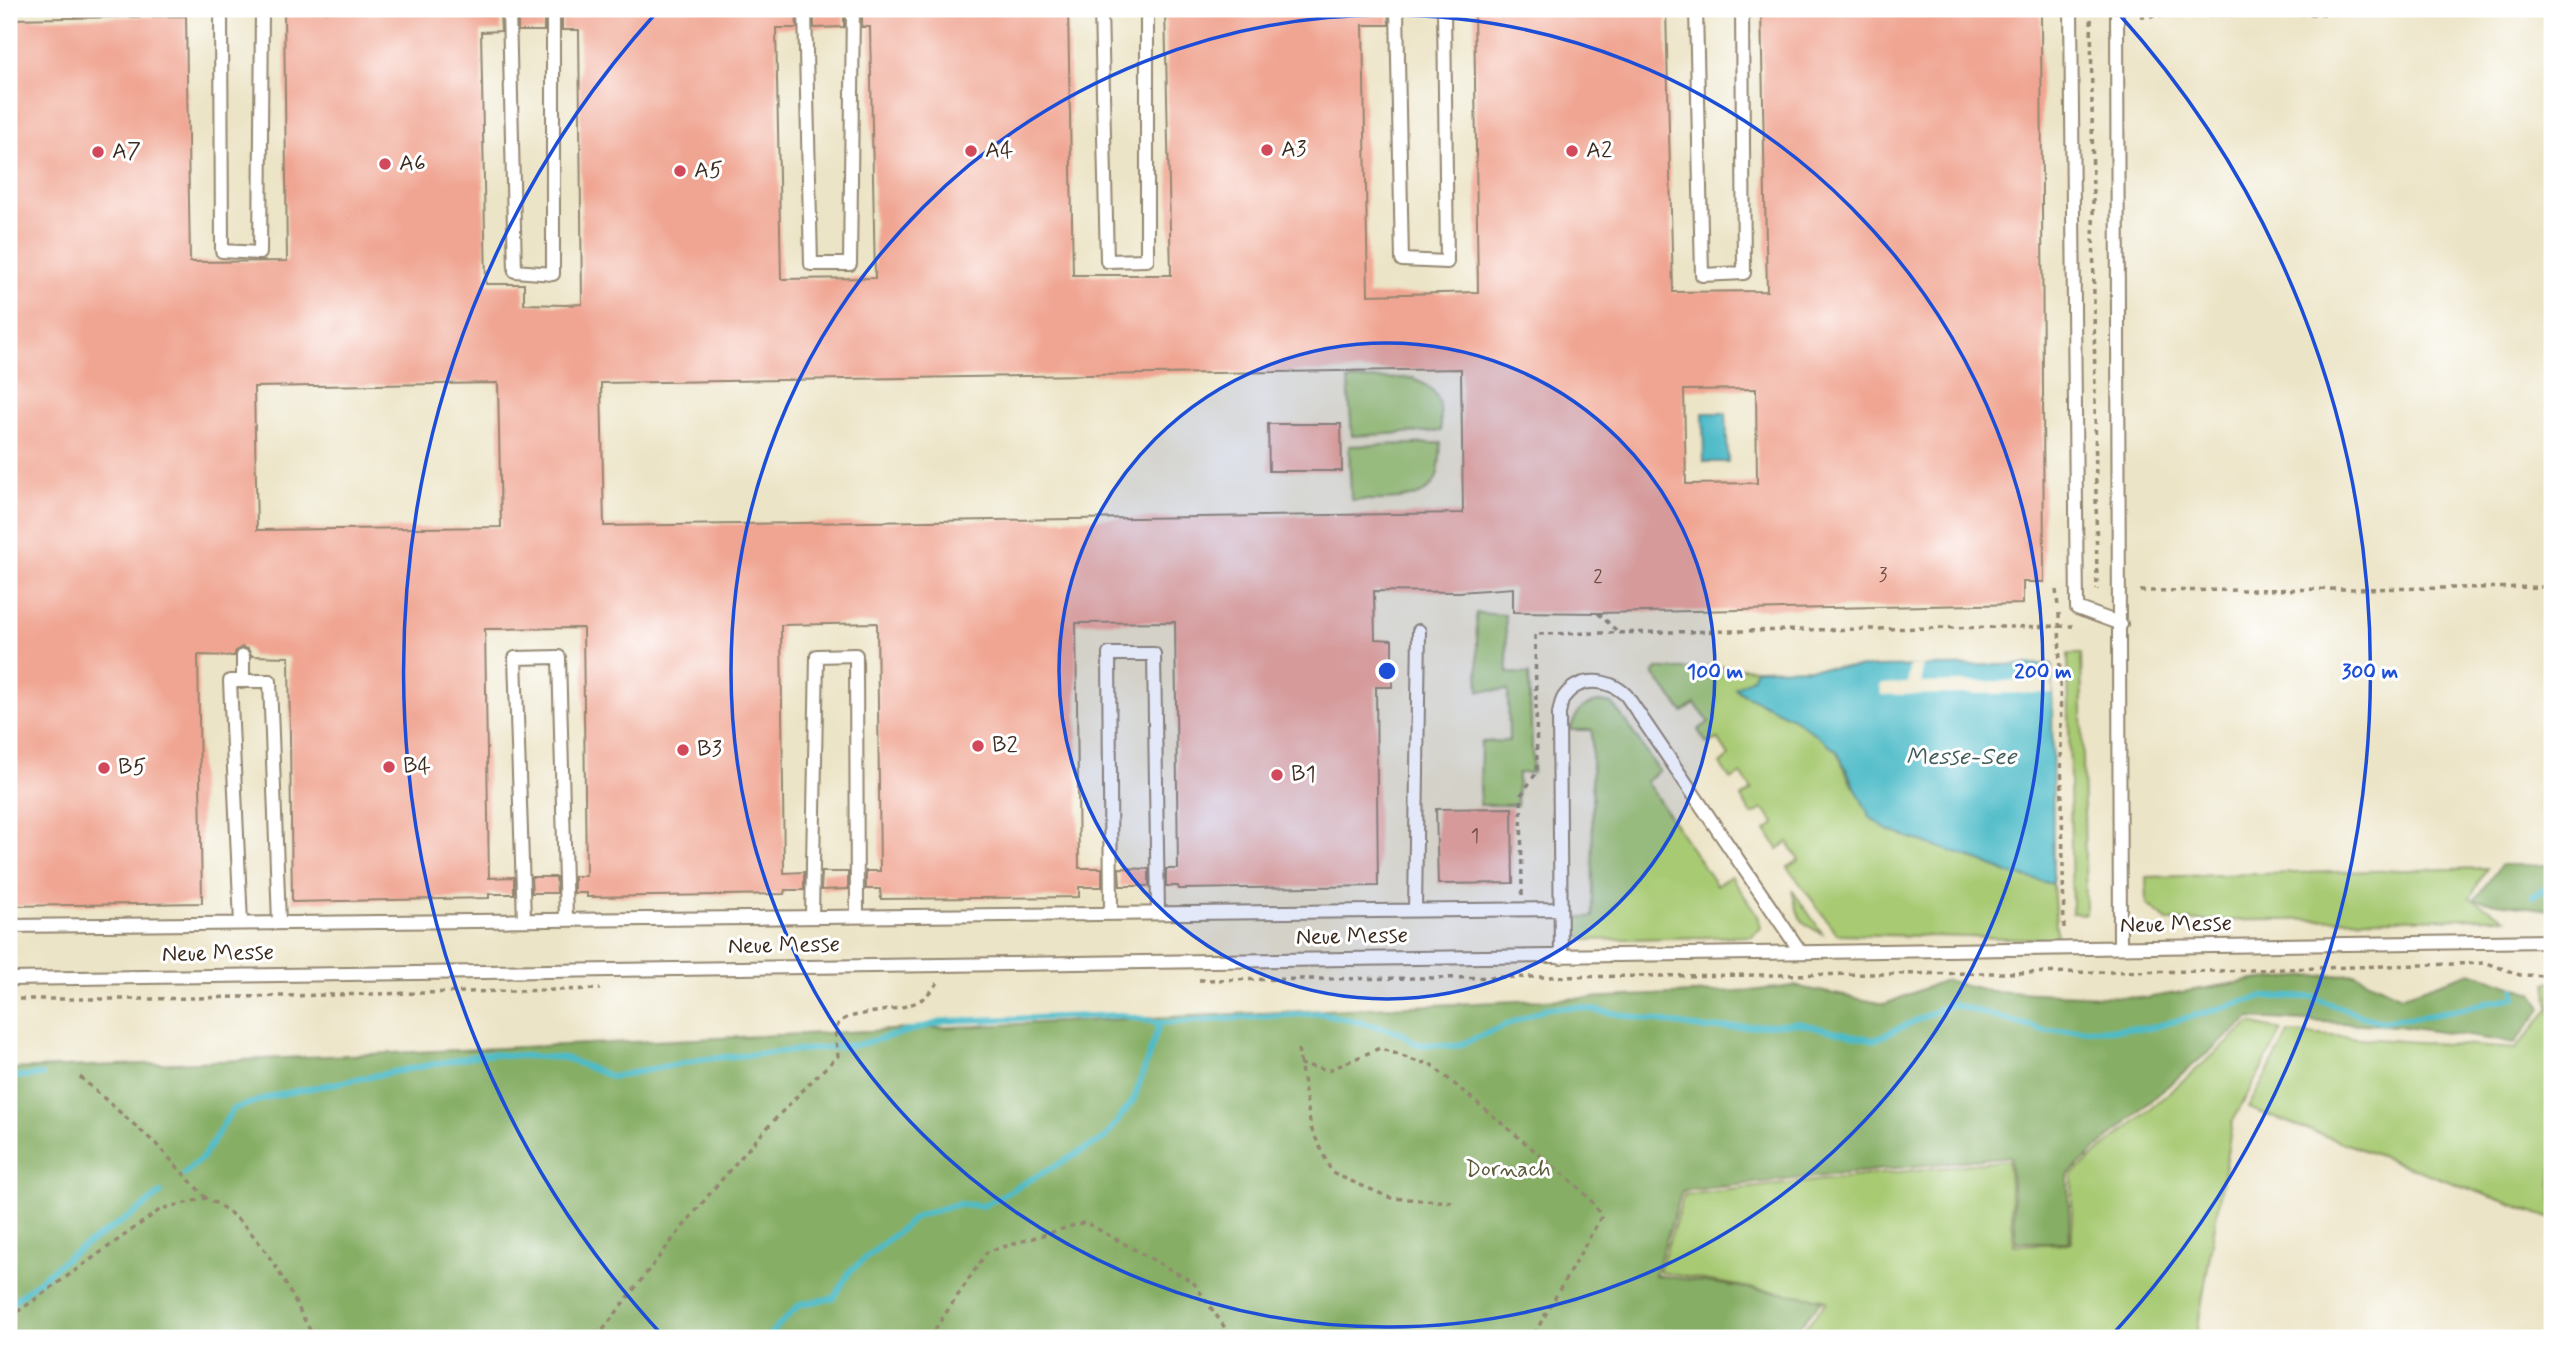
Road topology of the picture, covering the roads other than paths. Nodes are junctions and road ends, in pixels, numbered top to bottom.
1 (222, 9) edge
2 (262, 9) edge
3 (509, 9) edge
4 (554, 9) edge
5 (805, 9) edge
6 (853, 9) edge
7 (1101, 9) edge
8 (1147, 9) edge
9 (1397, 9) edge
10 (1444, 9) edge
11 (1696, 9) edge
12 (1742, 9) edge
13 (2071, 9) edge
14 (2118, 9) edge
15 (2121, 624) junction
16 (1419, 631) dead end
17 (243, 656) dead end
18 (243, 681) junction
19 (1560, 909) junction
20 (1415, 910) junction
21 (1158, 912) junction
22 (1111, 913) junction
23 (857, 915) junction
24 (812, 916) junction
25 (524, 919) junction
26 (566, 919) junction
27 (279, 922) junction
28 (241, 923) junction
29 (9, 926) edge
30 (2552, 942) edge
31 (2120, 946) junction
32 (1800, 951) junction
33 (1561, 957) junction
34 (9, 979) edge

1 - 2 lane
3 - 4 lane
5 - 6 lane
7 - 8 lane
9 - 10 lane
11 - 12 lane
13 - 15 lane
14 - 15 lane
15 - 31 lane
16 - 20 lane
17 - 18 lane
18 - 27 lane
18 - 28 lane
19 - 20 lane
19 - 32 lane
19 - 33 lane
20 - 21 lane
21 - 22 lane
21 - 22 lane
22 - 23 lane
23 - 24 lane
23 - 24 lane
24 - 26 lane
25 - 26 lane
25 - 26 lane
25 - 27 lane
27 - 28 lane
28 - 29 lane
30 - 31 lane, Neue Messe
31 - 32 lane, Neue Messe
32 - 33 lane, Neue Messe
33 - 34 lane, Neue Messe

